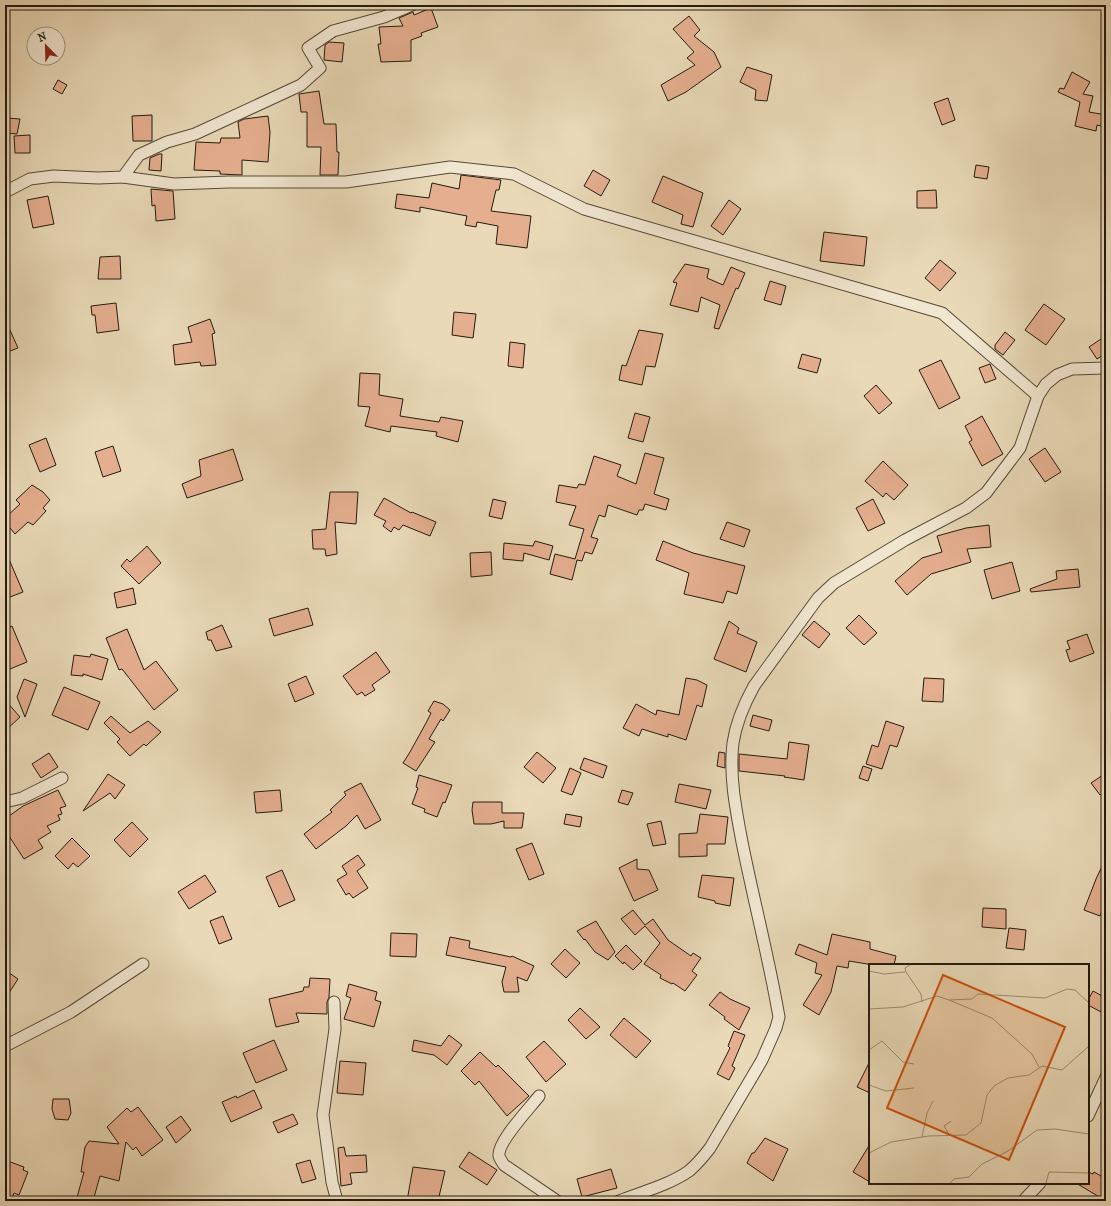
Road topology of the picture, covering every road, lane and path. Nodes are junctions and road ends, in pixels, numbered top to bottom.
1 (412, 5) edge
2 (123, 177) junction
3 (5, 192) edge
4 (1106, 368) edge
5 (1038, 396) junction
6 (62, 778) dead end
7 (5, 802) edge
8 (142, 964) dead end
9 (334, 1002) dead end
10 (5, 1046) edge
11 (1106, 1077) edge
12 (539, 1096) dead end
13 (1089, 1114) edge
14 (1039, 1184) edge
15 (337, 1201) edge
16 (557, 1201) edge
17 (619, 1201) edge
18 (1023, 1201) edge

1 - 2 street
2 - 3 street
2 - 5 street
4 - 5 street
5 - 17 street
6 - 7 street
8 - 10 street
9 - 15 street
11 - 13 street
12 - 16 street
14 - 18 street

